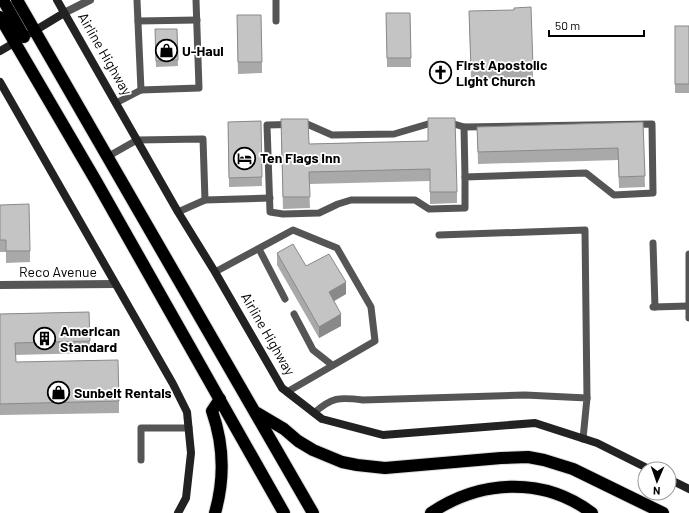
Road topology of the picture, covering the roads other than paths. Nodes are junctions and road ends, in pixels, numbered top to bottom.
1 (3, 0) edge
2 (17, 0) edge
3 (57, 0) edge
4 (90, 0) edge
5 (137, 0) edge
6 (196, 0) edge
7 (276, 0) edge
8 (64, 13) junction
9 (0, 17) edge
10 (197, 20) junction
11 (138, 21) junction
12 (276, 21) dead end
13 (25, 37) junction
14 (0, 51) edge
15 (0, 82) edge
16 (141, 90) junction
17 (116, 103) junction
18 (464, 127) junction
19 (137, 140) junction
20 (107, 157) junction
21 (465, 177) junction
22 (270, 198) junction
23 (205, 200) junction
24 (178, 212) junction
25 (439, 235) dead end
26 (653, 243) dead end
27 (259, 249) junction
28 (689, 254) edge
29 (215, 272) junction
30 (115, 284) junction
31 (0, 285) edge
32 (285, 300) dead end
33 (689, 306) edge
34 (294, 314) dead end
35 (689, 318) edge
36 (332, 365) junction
37 (287, 392) junction
38 (587, 398) junction
39 (220, 399) junction
40 (256, 413) junction
41 (314, 413) junction
42 (189, 428) junction
43 (583, 439) junction
44 (141, 460) dead end
45 (637, 463) edge
46 (677, 483) edge
47 (689, 490) edge
48 (178, 513) edge
49 (215, 513) edge
50 (284, 513) edge
51 (313, 513) edge
52 (431, 513) edge
53 (592, 513) edge
54 (663, 513) edge

1 - 13 highway
2 - 13 highway
3 - 8 street, Airline Highway
4 - 8 street
5 - 11 lane
6 - 10 lane
7 - 12 lane
8 - 13 street
8 - 17 street, Airline Highway
9 - 13 highway
10 - 11 lane
10 - 16 lane
11 - 16 lane
13 - 14 street
13 - 20 highway
13 - 39 highway
15 - 30 street
16 - 17 lane
17 - 19 street, Airline Highway
18 - 21 lane
18 - 21 lane
18 - 22 lane
19 - 20 lane
19 - 23 lane
19 - 24 street, Airline Highway
20 - 40 highway
21 - 22 lane
22 - 23 lane
23 - 24 lane
24 - 29 street, Airline Highway
25 - 38 lane
26 - 33 lane
27 - 29 lane
27 - 32 lane
27 - 36 lane
28 - 33 lane
29 - 37 street, Airline Highway
30 - 31 street, Reco Avenue
30 - 42 street
33 - 35 lane
34 - 36 lane
36 - 37 lane
37 - 41 street, Airline Highway
38 - 41 lane
38 - 43 lane
39 - 49 highway
39 - 50 highway
40 - 51 highway
40 - 54 highway
41 - 43 street, Airline Highway
42 - 44 lane
42 - 48 street
43 - 45 street, Airline Highway
46 - 47 street
52 - 53 highway

